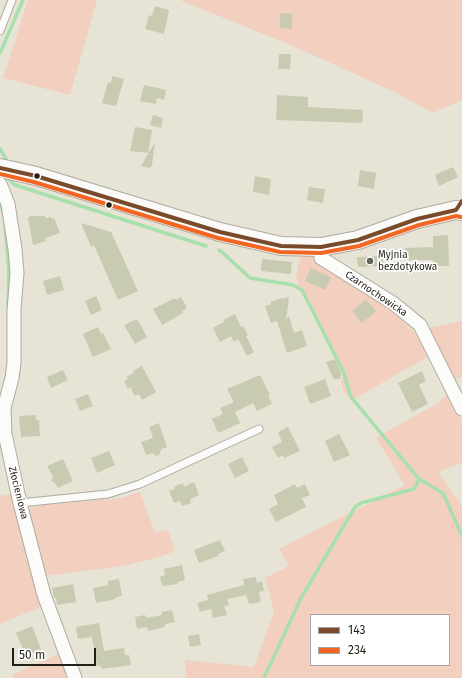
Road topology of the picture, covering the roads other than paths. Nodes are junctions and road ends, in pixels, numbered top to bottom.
1 (12, 0) edge
2 (0, 31) edge
3 (4, 173) edge
4 (460, 207) edge
5 (321, 247) junction
6 (462, 409) edge
7 (259, 429) dead end
8 (20, 503) junction
9 (75, 678) edge

1 - 2 lane
3 - 5 street
3 - 8 street, Złocieniowa
4 - 5 street
5 - 6 street, Czarnochowicka
7 - 8 lane
8 - 9 street, Złocieniowa

